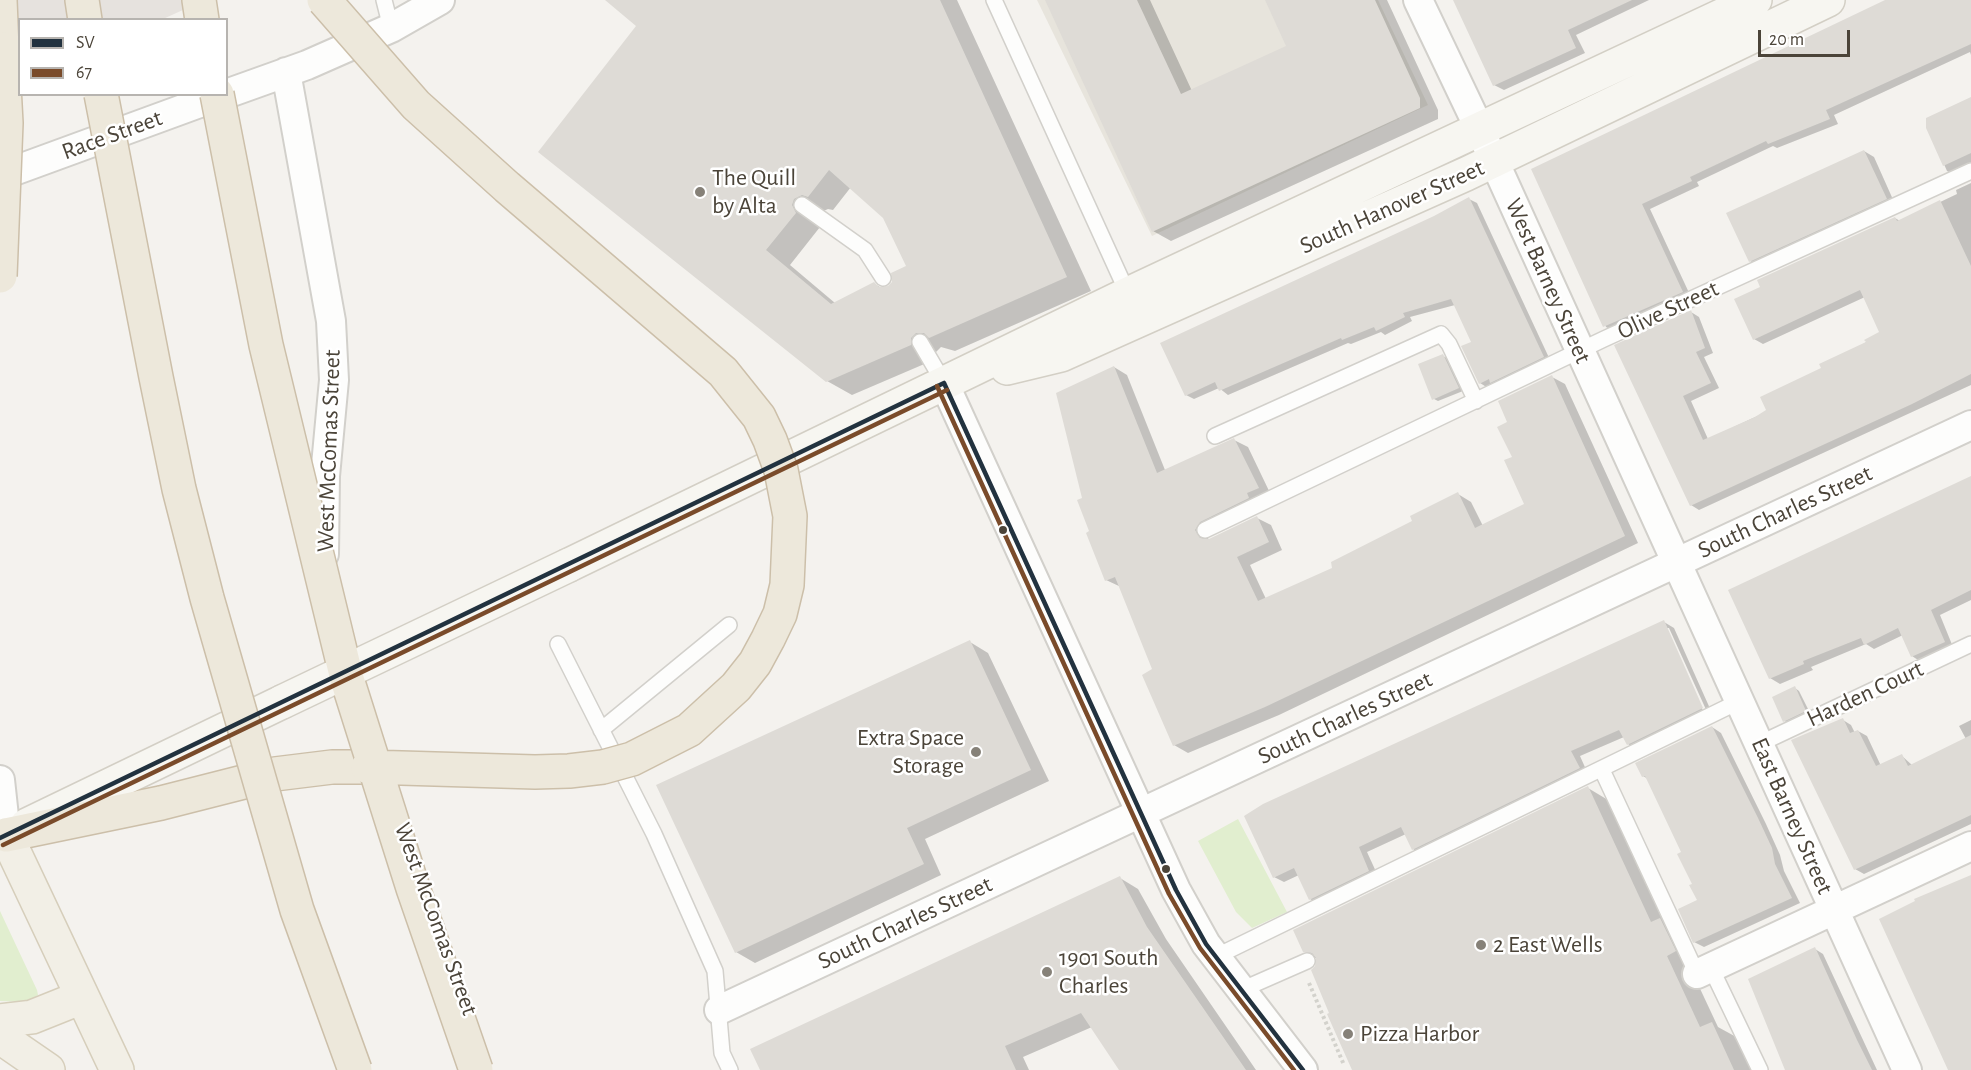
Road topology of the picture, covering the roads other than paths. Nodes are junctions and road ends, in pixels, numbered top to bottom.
1 (0, 0) edge
2 (82, 0) edge
3 (199, 0) edge
4 (324, 0) edge
5 (384, 0) edge
6 (441, 0) edge
7 (994, 0) edge
8 (1418, 0) edge
9 (1755, 0) edge
10 (1828, 0) edge
11 (86, 18) edge
12 (202, 18) edge
13 (391, 28) junction
14 (286, 72) junction
15 (228, 93) edge
16 (100, 96) edge
17 (217, 96) edge
18 (220, 96) edge
19 (1480, 130) junction
20 (1494, 162) junction
21 (1971, 171) edge
22 (0, 176) edge
23 (802, 206) dead end
24 (0, 276) edge
25 (883, 278) dead end
26 (1128, 294) junction
27 (920, 342) dead end
28 (1580, 351) junction
29 (944, 383) junction
30 (1476, 401) junction
31 (1971, 425) edge
32 (1215, 436) dead end
33 (1205, 530) dead end
34 (1677, 562) junction
35 (729, 625) dead end
36 (558, 644) dead end
37 (1971, 644) edge
38 (1740, 701) junction
39 (601, 730) junction
40 (1759, 744) junction
41 (1602, 770) junction
42 (0, 780) edge
43 (1140, 813) junction
44 (2, 834) edge
45 (1971, 846) edge
46 (1834, 910) junction
47 (1215, 957) junction
48 (1307, 962) dead end
49 (1704, 971) junction
50 (1241, 990) junction
51 (82, 997) junction
52 (719, 1010) junction
53 (0, 1021) edge
54 (474, 1026) dead end
55 (0, 1037) edge
56 (48, 1070) edge
57 (117, 1070) edge
58 (355, 1070) edge
59 (476, 1070) edge
60 (730, 1070) edge
61 (1303, 1070) edge
62 (1760, 1070) edge
63 (1907, 1070) edge

1 - 24 highway, bridge
2 - 11 highway
3 - 12 highway
4 - 44 highway, bridge
5 - 13 lane
6 - 13 street, Race Street
7 - 26 lane
8 - 19 street, West Barney Street
9 - 19 main road, South Hanover Street
10 - 20 main road, South Hanover Street
13 - 14 street, Race Street
14 - 15 street, Race Street
14 - 54 street, West McComas Street
16 - 58 highway, bridge
17 - 59 highway, bridge
18 - 22 street, Race Street
19 - 20 street, West Barney Street
19 - 26 main road, South Hanover Street
20 - 28 street, West Barney Street
20 - 29 main road, South Hanover Street
21 - 28 lane, Olive Street
23 - 25 lane
26 - 29 main road, South Hanover Street
27 - 29 lane
28 - 30 lane, Olive Street
28 - 34 street, West Barney Street
29 - 43 street
29 - 44 main road, South Hanover Street, bridge
30 - 32 lane
30 - 33 lane, Olive Street
31 - 34 street, South Charles Street
34 - 38 street, East Barney Street
34 - 43 street, South Charles Street
35 - 39 lane
36 - 39 lane
37 - 40 lane, Harden Court
38 - 40 street, East Barney Street
38 - 41 lane
39 - 52 lane
40 - 46 street, East Barney Street
41 - 47 lane
41 - 49 lane
42 - 44 street
43 - 47 street
43 - 52 street, South Charles Street
44 - 51 main road
45 - 46 street
46 - 49 street
46 - 63 street, East Barney Street
47 - 50 street
48 - 50 lane
49 - 62 lane
50 - 61 street
51 - 53 main road
51 - 57 main road
52 - 60 lane
55 - 56 main road

